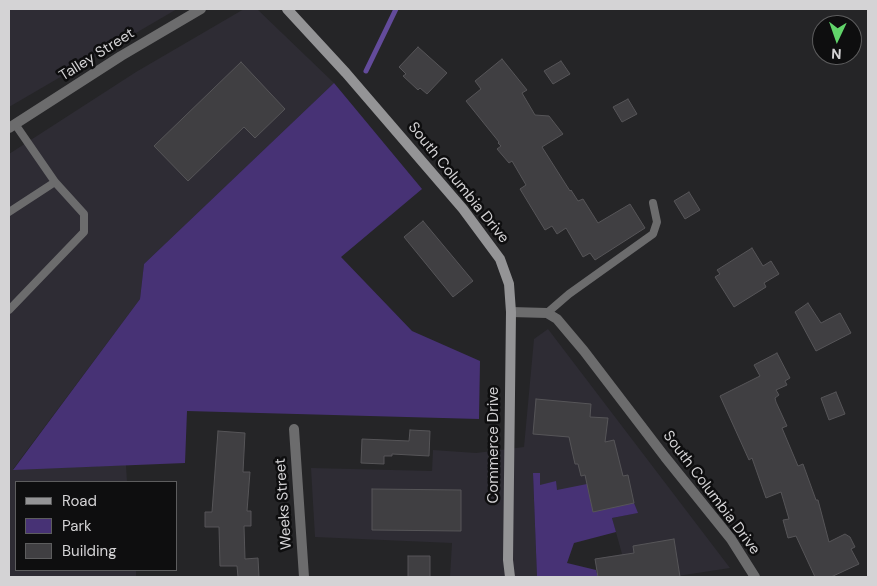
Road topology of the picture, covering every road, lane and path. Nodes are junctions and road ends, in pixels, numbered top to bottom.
1 (201, 9) edge
2 (286, 9) edge
3 (12, 126) edge
4 (55, 182) junction
5 (652, 203) dead end
6 (9, 212) edge
7 (9, 310) edge
8 (511, 312) junction
9 (547, 314) junction
10 (294, 429) dead end
11 (304, 577) edge
12 (510, 577) edge
13 (755, 577) edge

1 - 3 street, Talley Street
2 - 8 main road, South Columbia Drive
3 - 4 lane
4 - 6 lane
4 - 7 lane
5 - 9 lane
8 - 9 street
8 - 12 main road, Commerce Drive
9 - 13 street, South Columbia Drive
10 - 11 street, Weeks Street

